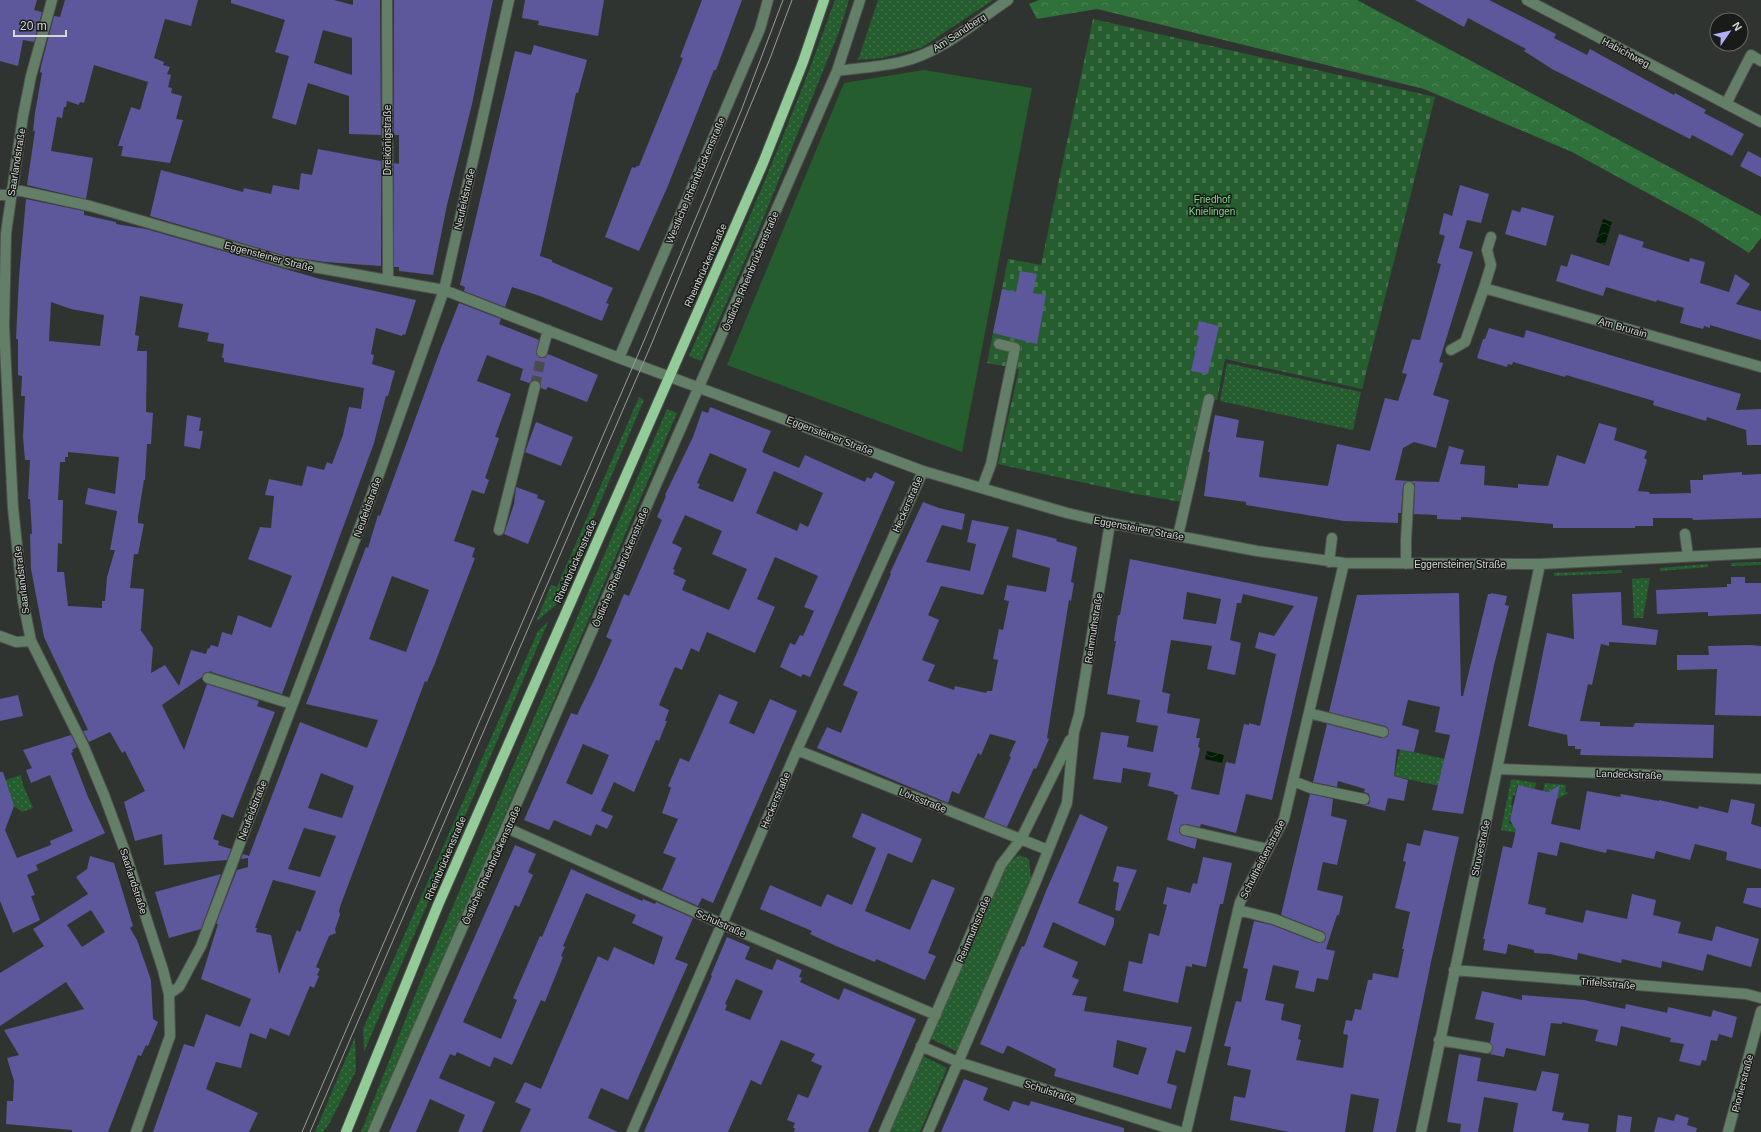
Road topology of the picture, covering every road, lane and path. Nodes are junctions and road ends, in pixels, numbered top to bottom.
1 (52, 0) edge
2 (387, 0) edge
3 (508, 0) edge
4 (768, 0) edge
5 (824, 0) edge
6 (860, 0) edge
7 (1008, 0) edge
8 (1527, 0) edge
9 (1761, 61) edge
10 (837, 71) junction
11 (1726, 104) junction
12 (1761, 122) edge
13 (12, 192) junction
14 (0, 195) edge
15 (1491, 237) dead end
16 (388, 280) junction
17 (1484, 288) junction
18 (444, 290) junction
19 (2, 326) edge
20 (548, 330) junction
21 (999, 344) dead end
22 (1452, 350) dead end
23 (542, 352) tunnel mouth
24 (619, 358) junction
25 (1761, 367) edge
26 (669, 376) junction
27 (535, 386) tunnel mouth
28 (698, 387) junction
29 (1209, 399) dead end
30 (922, 470) junction
31 (1409, 487) dead end
32 (982, 488) junction
33 (1110, 523) junction
34 (499, 530) dead end
35 (1685, 534) dead end
36 (1178, 536) junction
37 (1332, 538) dead end
38 (1761, 553) edge
39 (1688, 556) junction
40 (1329, 562) junction
41 (1344, 563) junction
42 (1406, 564) junction
43 (1540, 564) junction
44 (0, 636) edge
45 (31, 641) junction
46 (208, 678) dead end
47 (292, 704) junction
48 (1309, 713) junction
49 (1074, 732) junction
50 (1383, 732) dead end
51 (797, 750) junction
52 (1498, 770) junction
53 (1761, 779) edge
54 (1293, 781) junction
55 (1364, 799) dead end
56 (507, 828) junction
57 (1185, 830) dead end
58 (1021, 839) junction
59 (1268, 849) junction
60 (1048, 850) junction
61 (1238, 910) junction
62 (722, 924) junction
63 (1320, 937) dead end
64 (1454, 970) junction
65 (169, 994) junction
66 (1761, 998) edge
67 (1761, 1011) edge
68 (936, 1015) junction
69 (1758, 1032) edge
70 (1439, 1040) junction
71 (921, 1046) junction
72 (1487, 1048) dead end
73 (958, 1062) junction
74 (136, 1132) edge
75 (346, 1132) edge
76 (373, 1132) edge
77 (632, 1132) edge
78 (884, 1132) edge
79 (928, 1132) edge
80 (1180, 1132) edge
81 (1186, 1132) edge
82 (1420, 1132) edge
83 (1728, 1132) edge

1 - 13 street, Saarlandstraße
2 - 16 street, Dreikönigstraße
3 - 18 street, Neufeldstraße
4 - 24 street, Westliche Rheinbrückenstraße
5 - 26 main road, Rheinbrückenstraße
6 - 10 street, Östliche Rheinbrückenstraße
7 - 10 street, Am Sandberg
8 - 11 street, Habichtweg
9 - 11 street
10 - 28 street, Östliche Rheinbrückenstraße
11 - 12 street, Habichtweg
13 - 14 street, Eggensteiner Straße
13 - 16 street, Eggensteiner Straße
13 - 19 street, Saarlandstraße
15 - 17 street
16 - 18 street, Eggensteiner Straße
17 - 22 street
17 - 25 street, Am Brurain
18 - 20 street, Eggensteiner Straße
18 - 47 street, Neufeldstraße
19 - 45 street, Saarlandstraße
20 - 23 street
20 - 24 street, Eggensteiner Straße
21 - 32 street
24 - 26 street, Eggensteiner Straße
26 - 28 street, Eggensteiner Straße
26 - 75 main road, Rheinbrückenstraße
27 - 34 street
28 - 30 street, Eggensteiner Straße
28 - 56 street, Östliche Rheinbrückenstraße
29 - 36 street
30 - 32 street, Eggensteiner Straße
30 - 51 street, Heckerstraße
31 - 42 street
32 - 33 street, Eggensteiner Straße
33 - 36 street, Eggensteiner Straße
33 - 49 street, Reinmuthstraße
35 - 39 street
36 - 40 street, Eggensteiner Straße
37 - 40 street
38 - 39 street, Eggensteiner Straße
39 - 43 street, Eggensteiner Straße
40 - 41 street, Eggensteiner Straße
41 - 42 street, Eggensteiner Straße
41 - 48 street, Schultheißenstraße
42 - 43 street, Eggensteiner Straße
43 - 52 street, Struvestraße
44 - 45 street
45 - 65 street, Saarlandstraße
46 - 47 street
47 - 65 street, Neufeldstraße
48 - 50 street
48 - 54 street, Schultheißenstraße
49 - 58 street, Reinmuthstraße
49 - 60 street, Reinmuthstraße
51 - 58 street, Lönsstraße
51 - 62 street, Heckerstraße
52 - 53 street, Landeckstraße
52 - 64 street, Struvestraße
54 - 55 street
54 - 59 street, Schultheißenstraße
56 - 62 street, Schulstraße
56 - 76 street, Östliche Rheinbrückenstraße
57 - 59 street
58 - 60 street, Lönsstraße
58 - 68 street, Reinmuthstraße
59 - 61 street, Schultheißenstraße
60 - 73 street, Reinmuthstraße
61 - 63 street
61 - 81 street, Schultheißenstraße
62 - 68 street, Schulstraße
62 - 77 street, Heckerstraße
64 - 66 street, Trifelsstraße
64 - 70 street, Struvestraße
65 - 74 street, Saarlandstraße
67 - 69 street, Pionierstraße
68 - 71 street, Reinmuthstraße
69 - 83 street, Pionierstraße
70 - 72 street
70 - 82 street, Struvestraße
71 - 73 street, Schulstraße
71 - 78 street, Reinmuthstraße
73 - 79 street, Reinmuthstraße
73 - 80 street, Schulstraße

